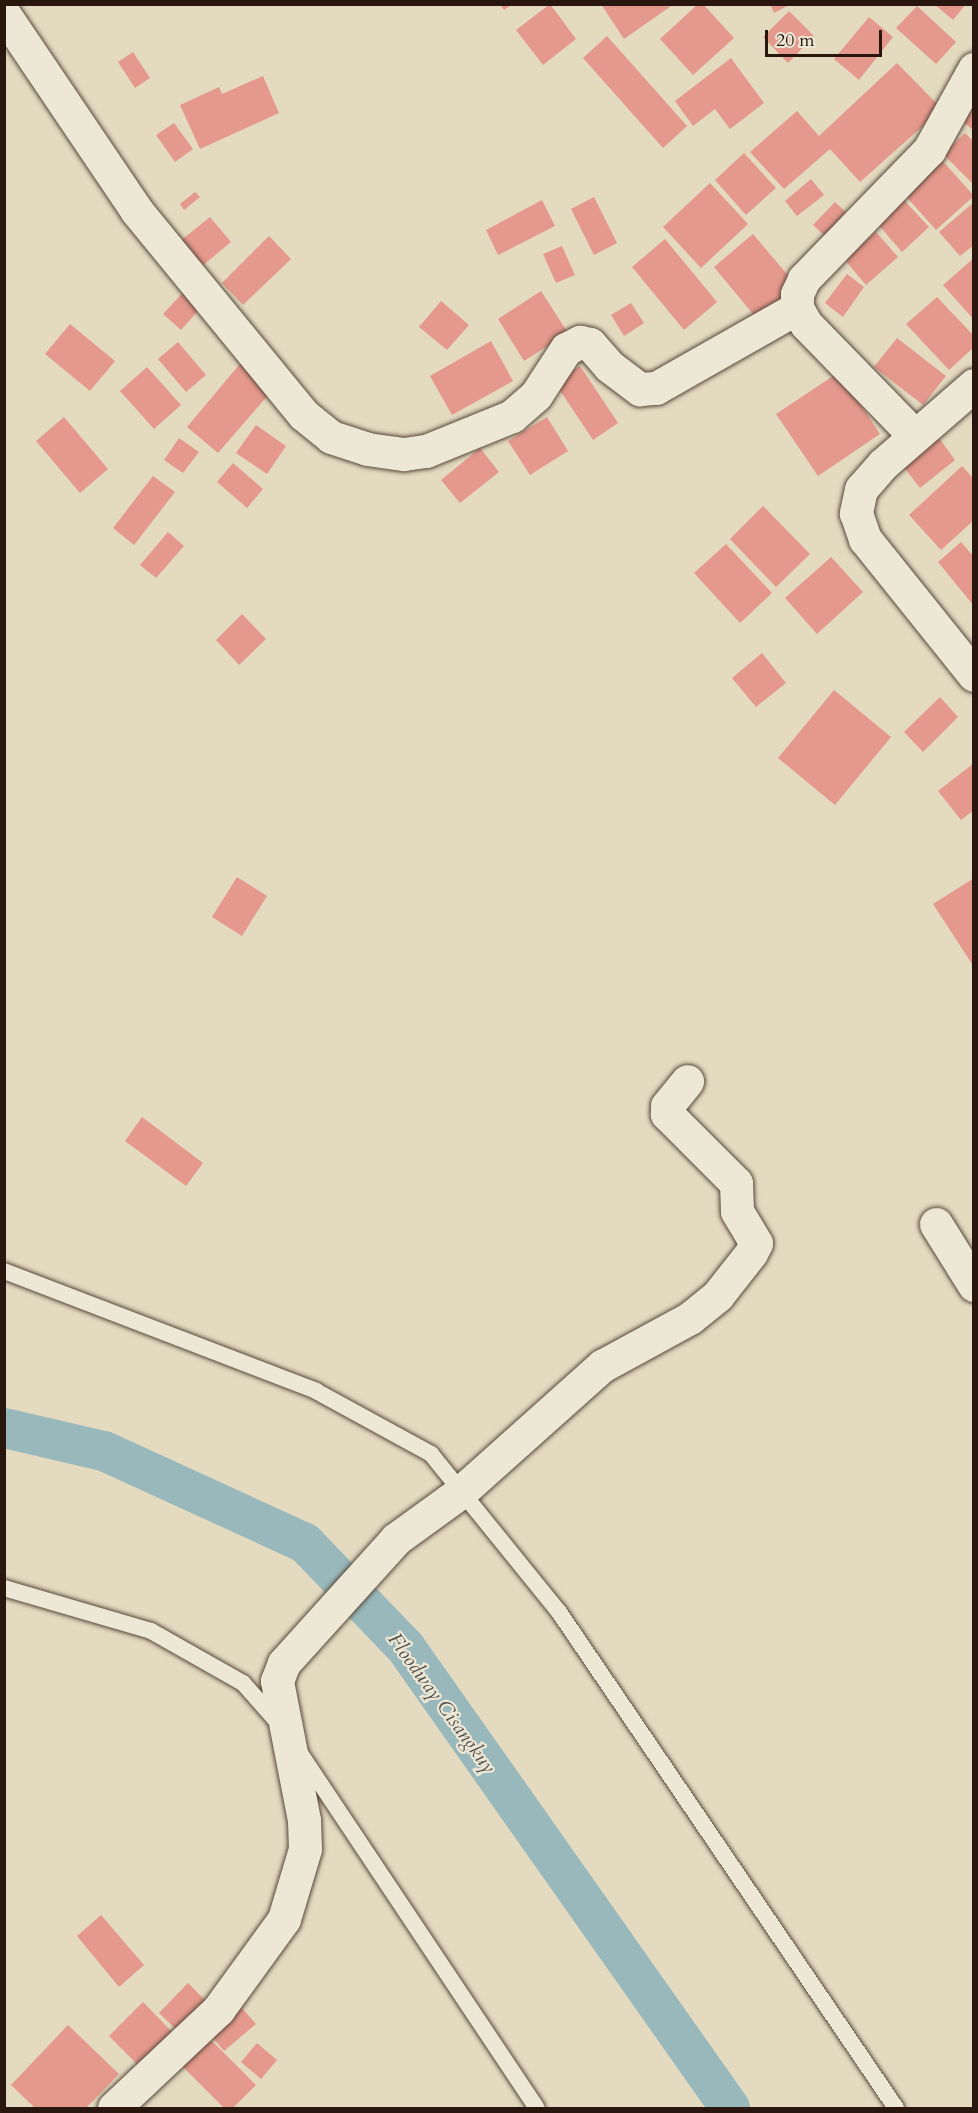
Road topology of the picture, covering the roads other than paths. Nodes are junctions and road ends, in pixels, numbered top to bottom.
1 (4, 14) edge
2 (974, 69) edge
3 (796, 308) junction
4 (974, 385) edge
5 (915, 436) junction
6 (974, 675) edge
7 (687, 1081) dead end
8 (936, 1224) dead end
9 (4, 1271) edge
10 (974, 1285) edge
11 (462, 1491) junction
12 (4, 1588) edge
13 (286, 1731) junction
14 (114, 2109) edge
15 (537, 2109) edge
16 (896, 2109) edge

1 - 3 street
2 - 3 street
3 - 5 street
4 - 5 street
5 - 6 street
7 - 11 street
8 - 10 street
9 - 11 lane
11 - 13 street
11 - 16 lane
12 - 13 lane
13 - 14 street
13 - 15 lane

